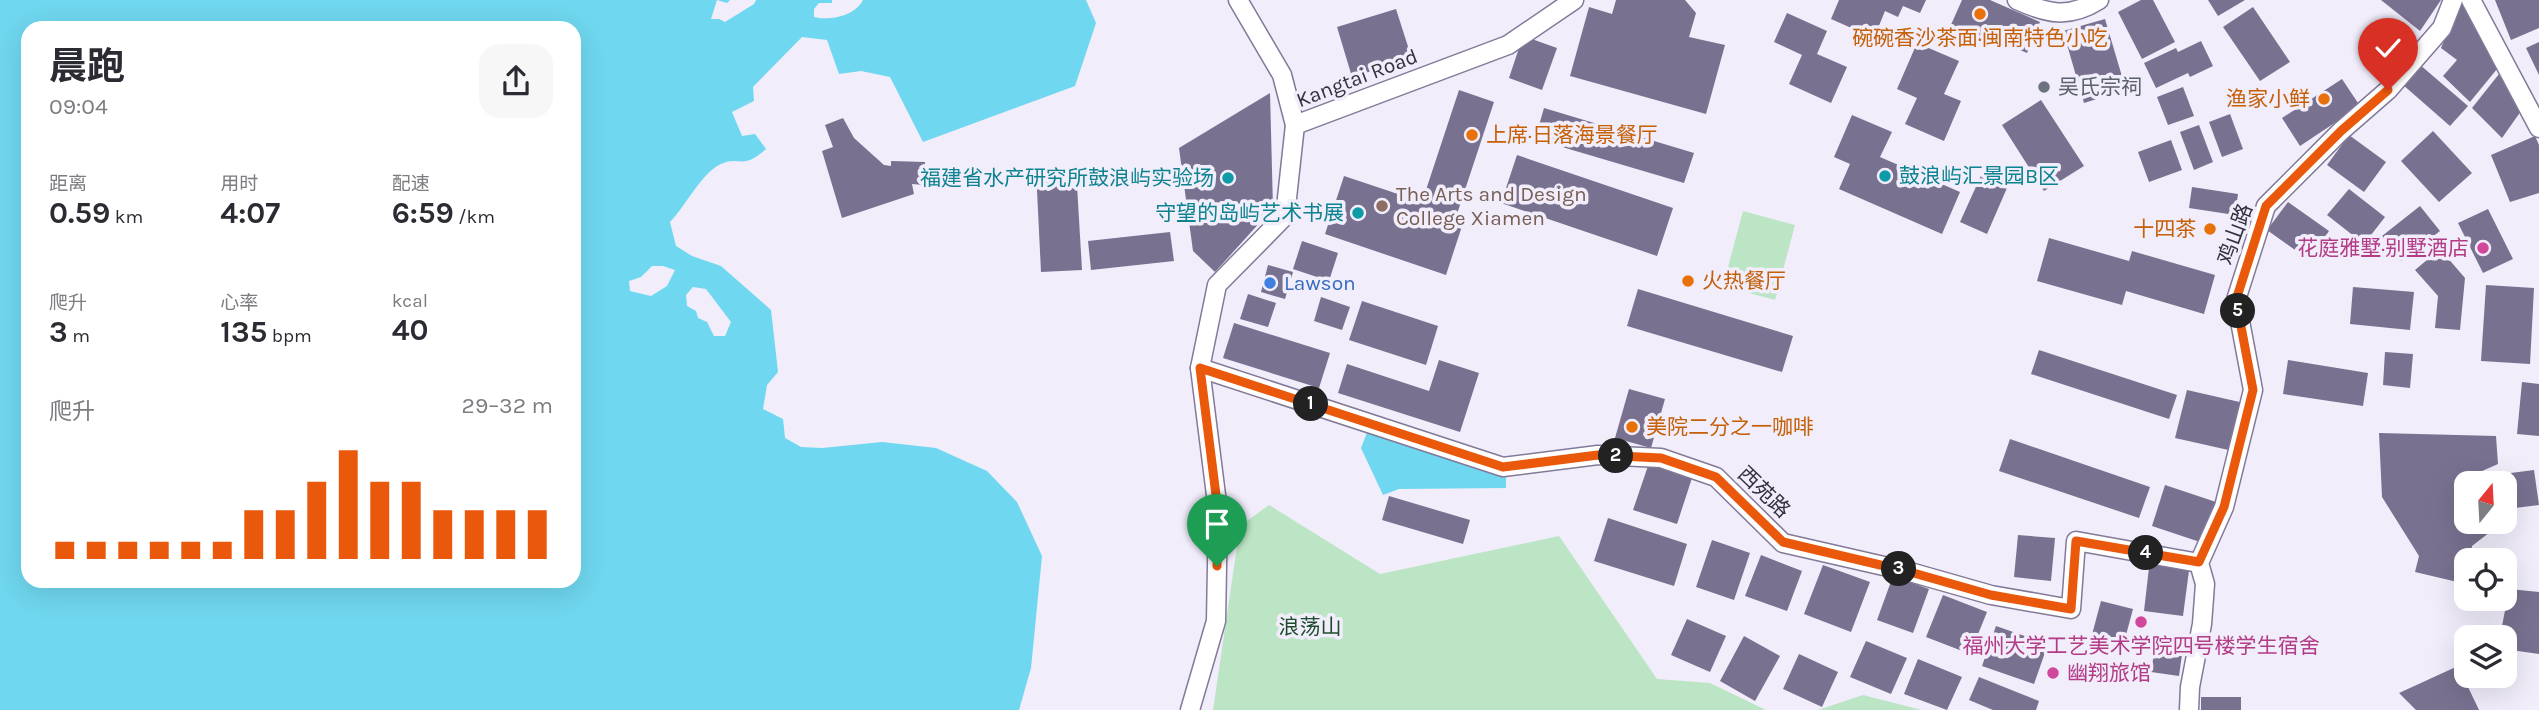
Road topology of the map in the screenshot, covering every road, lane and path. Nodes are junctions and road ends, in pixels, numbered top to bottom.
1 (1238, 0) edge
2 (1574, 0) edge
3 (2017, 0) edge
4 (2099, 0) edge
5 (2453, 0) edge
6 (2471, 0) edge
7 (1295, 125) junction
8 (2539, 128) edge
9 (1200, 368) junction
10 (2199, 562) junction
11 (1189, 710) edge
12 (2189, 710) edge

1 - 7 street
2 - 7 street, Kangtai Road
3 - 4 street
5 - 10 street, 鸡山路
6 - 8 street
7 - 9 street, Kangtai Road
9 - 10 street, 西苑路
9 - 11 street, Kangtai Road
10 - 12 street

